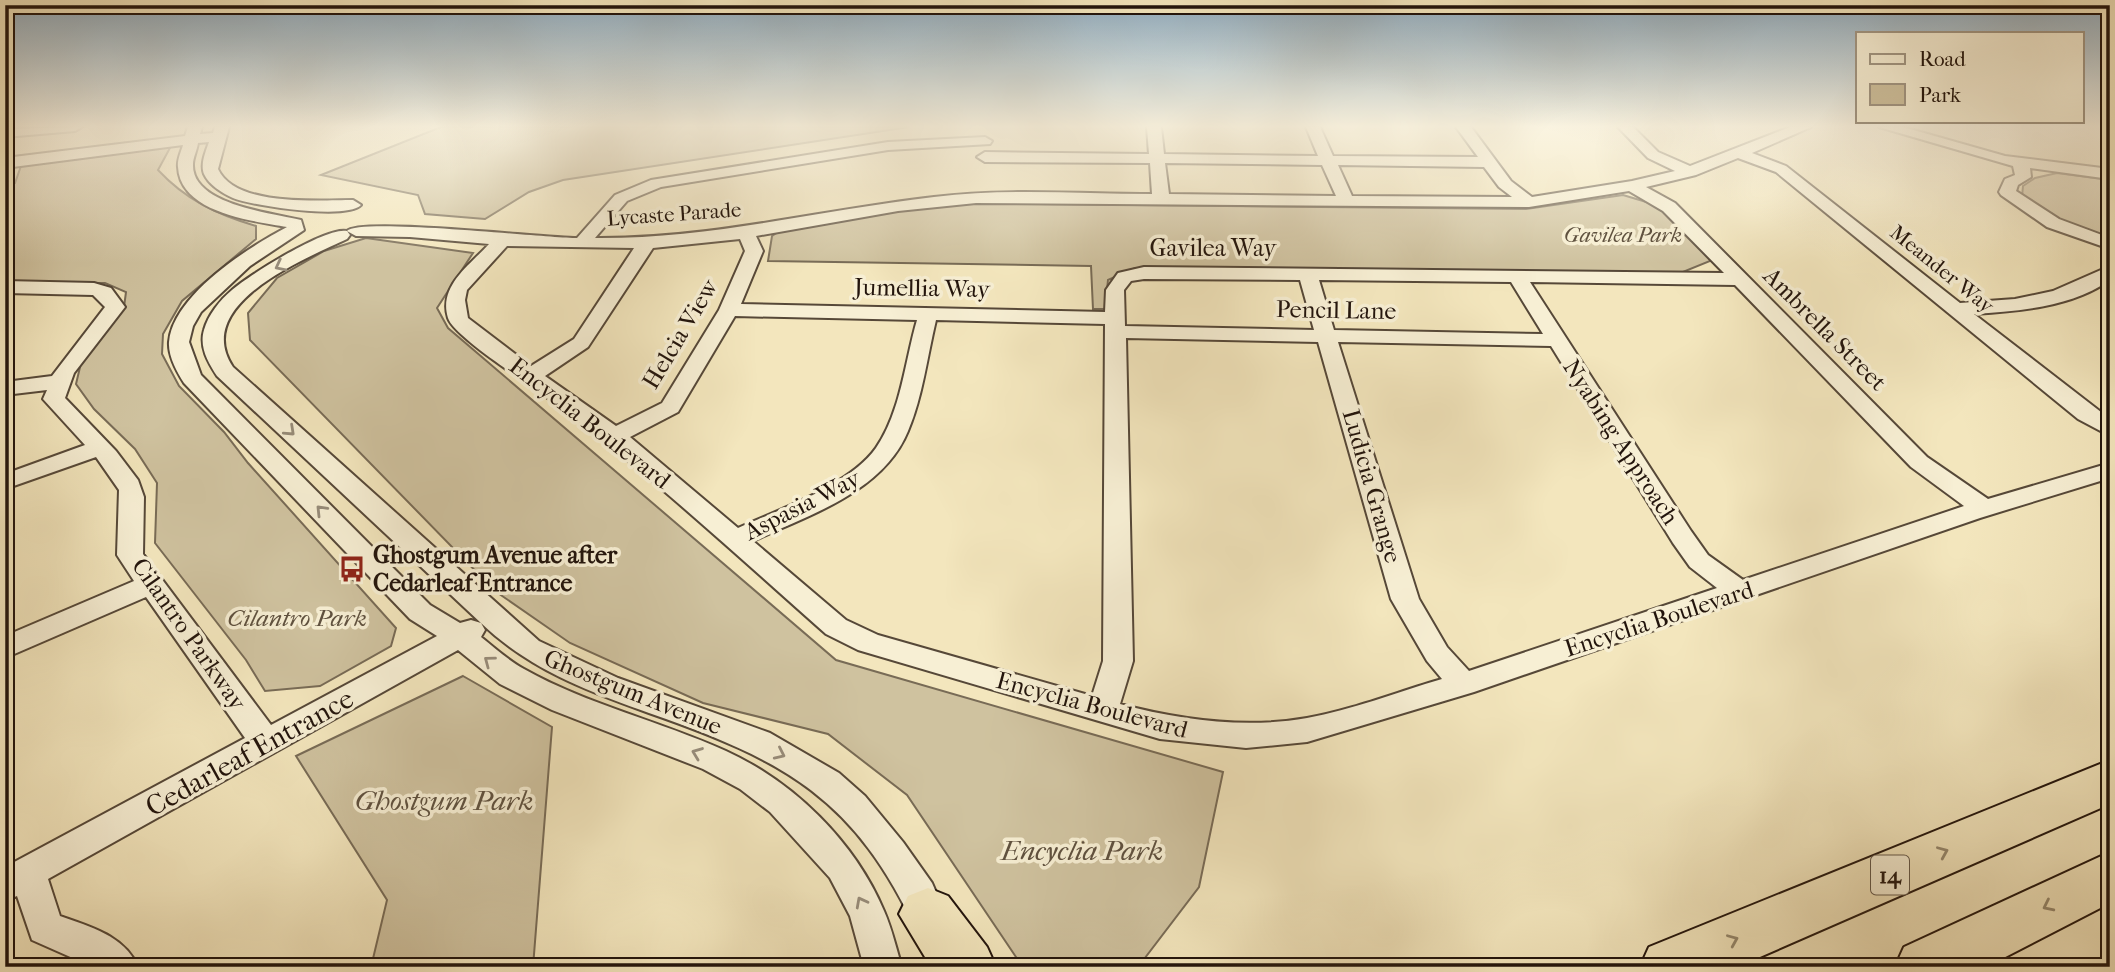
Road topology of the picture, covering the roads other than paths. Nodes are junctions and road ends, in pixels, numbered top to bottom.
1 (188, 172) edge
2 (212, 172) edge
3 (723, 172) edge
4 (981, 172) edge
5 (1158, 172) edge
6 (1333, 172) edge
7 (1496, 172) edge
8 (1689, 172) edge
9 (1785, 172) edge
10 (2023, 172) edge
11 (1632, 186) junction
12 (976, 198) junction
13 (1161, 200) junction
14 (1346, 201) junction
15 (1528, 202) junction
16 (353, 205) junction
17 (378, 209) junction
18 (295, 227) junction
19 (416, 230) junction
20 (349, 233) junction
21 (746, 233) junction
22 (503, 240) junction
23 (582, 243) junction
24 (647, 243) junction
25 (2110, 244) edge
26 (2110, 271) edge
27 (1308, 275) junction
28 (1518, 278) junction
29 (1739, 279) junction
30 (5, 287) edge
31 (1956, 309) junction
32 (729, 310) junction
33 (929, 315) junction
34 (1115, 325) junction
35 (1328, 336) junction
36 (1556, 340) junction
37 (530, 376) junction
38 (61, 381) junction
39 (5, 389) edge
40 (2110, 429) edge
41 (615, 436) junction
42 (99, 448) junction
43 (2110, 470) edge
44 (5, 482) edge
45 (1983, 508) junction
46 (734, 540) junction
47 (149, 585) junction
48 (1741, 592) junction
49 (493, 618) junction
50 (460, 636) junction
51 (5, 648) edge
52 (1463, 684) junction
53 (1103, 709) junction
54 (267, 744) junction
55 (2110, 781) edge
56 (2110, 876) edge
57 (17, 879) edge
58 (936, 940) edge
59 (119, 967) edge
60 (883, 967) edge
61 (966, 967) edge
62 (1671, 967) edge
63 (1926, 967) edge

1 - 18 street, Lycaste Parade
2 - 16 street
3 - 23 street
4 - 12 street
5 - 13 street
6 - 14 street
7 - 15 street
8 - 11 street, Lycaste Parade
9 - 31 street, Meander Way
10 - 25 street
11 - 15 street, Lycaste Parade
11 - 29 street, Ambrella Street
12 - 13 street, Lycaste Parade
12 - 21 street, Lycaste Parade
13 - 14 street, Lycaste Parade
14 - 15 street, Lycaste Parade
16 - 17 street
16 - 18 street, Ghostgum Avenue
17 - 19 street, Lycaste Parade
17 - 20 street
18 - 20 street, Lycaste Parade
50 -> 18 street, Ghostgum Avenue
19 - 20 street, Lycaste Parade
19 - 22 street, Lycaste Parade
20 -> 49 street, Ghostgum Avenue
21 - 24 street, Lycaste Parade
21 - 32 street, Helcia View
22 - 23 street, Lycaste Parade
22 - 37 street, Encyclia Boulevard
23 - 24 street, Lycaste Parade
24 - 37 street
26 - 31 street
27 - 28 street, Gavilea Way
27 - 34 street, Gavilea Way
27 - 35 street, Ludicia Grange
28 - 29 street, Gavilea Way
28 - 36 street, Nyabing Approach
29 - 45 street, Ambrella Street
30 - 38 street
31 - 40 street, Meander Way
32 - 33 street, Jumellia Way
32 - 41 street, Helcia View
33 - 34 street, Jumellia Way
33 - 46 street, Aspasia Way
34 - 35 street, Pencil Lane
34 - 53 street, Gavilea Way
35 - 36 street, Pencil Lane
35 - 52 street, Ludicia Grange
36 - 48 street, Nyabing Approach
37 - 41 street, Encyclia Boulevard
38 - 39 street
38 - 42 street, Cilantro Parkway
41 - 46 street, Encyclia Boulevard
42 - 44 street
42 - 47 street, Cilantro Parkway
43 - 45 street, Encyclia Boulevard
45 - 48 street, Encyclia Boulevard
46 - 53 street, Encyclia Boulevard
47 - 51 street
47 - 54 street, Cilantro Parkway
48 - 52 street, Encyclia Boulevard
49 - 50 street, Cedarleaf Entrance
49 -> 58 street, Ghostgum Avenue
50 - 54 street, Cedarleaf Entrance
60 -> 50 street, Ghostgum Avenue
52 - 53 street, Encyclia Boulevard
54 - 57 street, Cedarleaf Entrance
62 -> 55 highway, 14
56 -> 63 highway
57 - 59 street
58 - 61 highway

